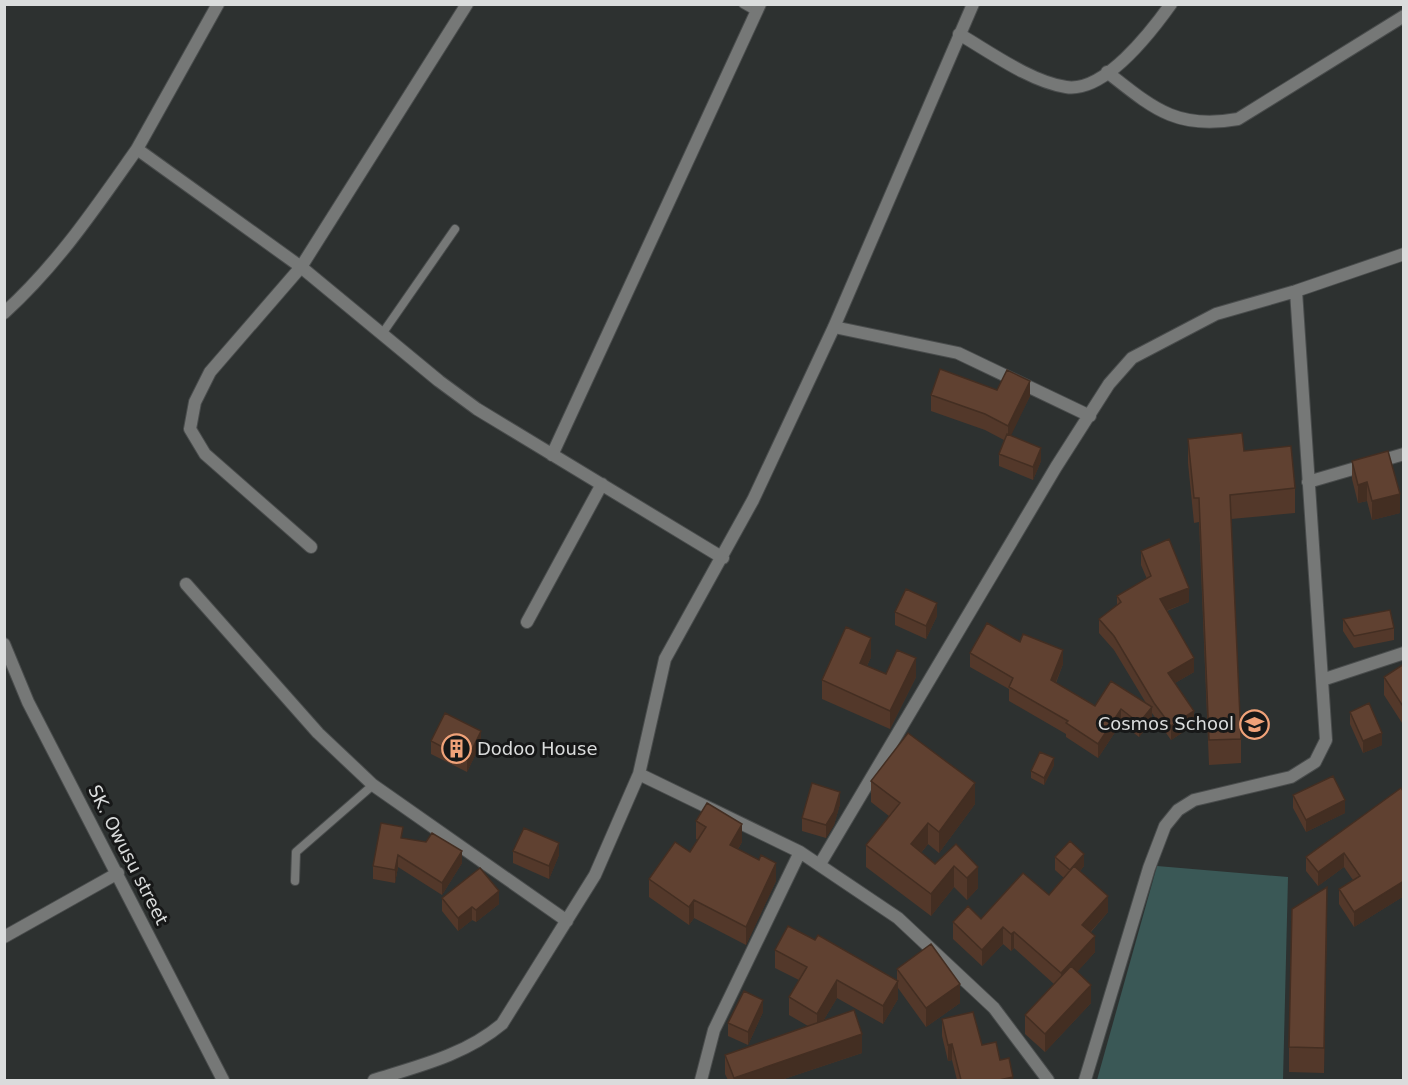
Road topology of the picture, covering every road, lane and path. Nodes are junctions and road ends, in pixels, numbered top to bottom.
1 (218, 4) edge
2 (467, 4) edge
3 (743, 4) edge
4 (973, 4) edge
5 (1171, 4) edge
6 (759, 8) edge
7 (1404, 16) edge
8 (959, 34) junction
9 (1107, 72) junction
10 (137, 148) junction
11 (455, 229) dead end
12 (1404, 254) edge
13 (301, 267) junction
14 (1296, 291) junction
15 (4, 313) edge
16 (834, 327) junction
17 (382, 334) junction
18 (1090, 416) junction
19 (1404, 454) edge
20 (552, 455) junction
21 (1308, 482) junction
22 (602, 484) junction
23 (311, 547) dead end
24 (723, 558) junction
25 (186, 584) dead end
26 (527, 622) dead end
27 (4, 644) edge
28 (1404, 653) edge
29 (1322, 680) junction
30 (639, 774) junction
31 (374, 785) junction
32 (800, 852) junction
33 (820, 864) junction
34 (118, 873) junction
35 (295, 881) dead end
36 (567, 921) junction
37 (4, 937) edge
38 (223, 1080) edge
39 (374, 1080) edge
40 (701, 1080) edge
41 (1048, 1080) edge
42 (1084, 1080) edge

1 - 10 street
2 - 13 street
3 - 6 lane
4 - 8 street
5 - 9 street
6 - 20 street
7 - 9 street
8 - 9 street
8 - 16 street
10 - 13 street
10 - 15 street
11 - 17 lane
12 - 14 street
13 - 17 street
13 - 23 street
14 - 18 street
14 - 21 street
16 - 18 street
16 - 24 street
17 - 20 street
18 - 33 street
19 - 21 street
20 - 22 street
21 - 29 street
22 - 24 street
22 - 26 street
24 - 30 street
25 - 31 street
27 - 34 street, SK. Owusu street
28 - 29 street
29 - 42 street
30 - 32 street
30 - 36 street
31 - 35 lane
31 - 36 street
32 - 33 street
32 - 40 street
33 - 41 street
34 - 37 street
34 - 38 street, SK. Owusu street
36 - 39 street

